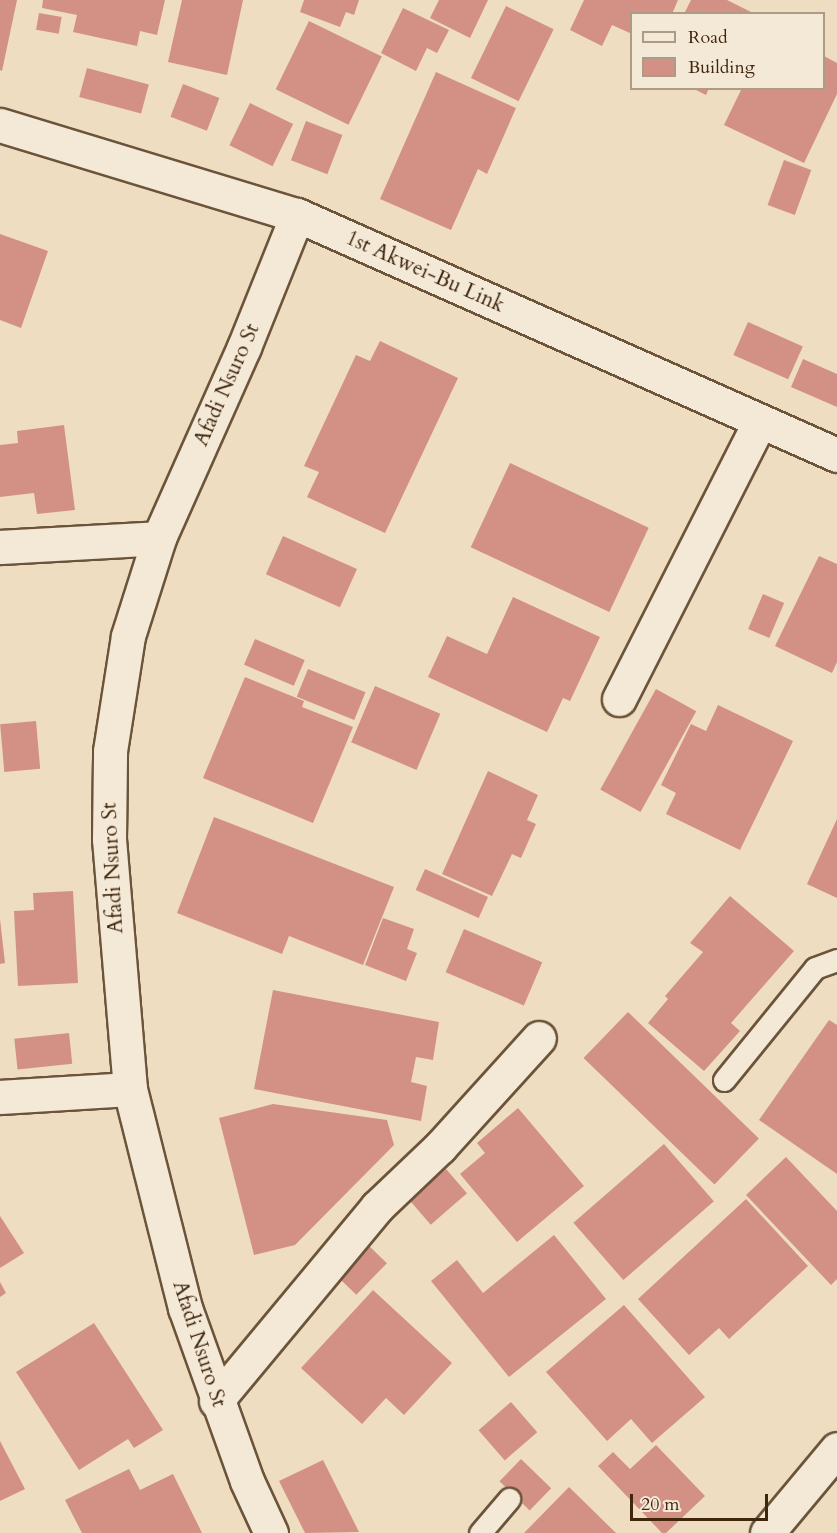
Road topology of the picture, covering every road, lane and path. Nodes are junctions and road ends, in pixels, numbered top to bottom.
1 (0, 125) edge
2 (297, 215) junction
3 (759, 423) junction
4 (837, 455) edge
5 (159, 538) junction
6 (0, 547) edge
7 (619, 699) dead end
8 (837, 960) edge
9 (539, 1038) dead end
10 (724, 1080) dead end
11 (130, 1089) junction
12 (0, 1098) edge
13 (216, 1401) junction
14 (837, 1449) edge
15 (508, 1499) dead end
16 (271, 1533) edge
17 (480, 1533) edge
18 (767, 1533) edge

1 - 2 street, 1st Akwei-Bu Link
2 - 3 street, 1st Akwei-Bu Link
2 - 5 street, Afadi Nsuro St
3 - 4 street, 1st Akwei-Bu Link
3 - 7 street
5 - 6 street
5 - 11 street, Afadi Nsuro St
8 - 10 lane
9 - 13 street
11 - 12 street
11 - 13 street, Afadi Nsuro St
13 - 16 street, Afadi Nsuro St
14 - 18 street
15 - 17 lane

